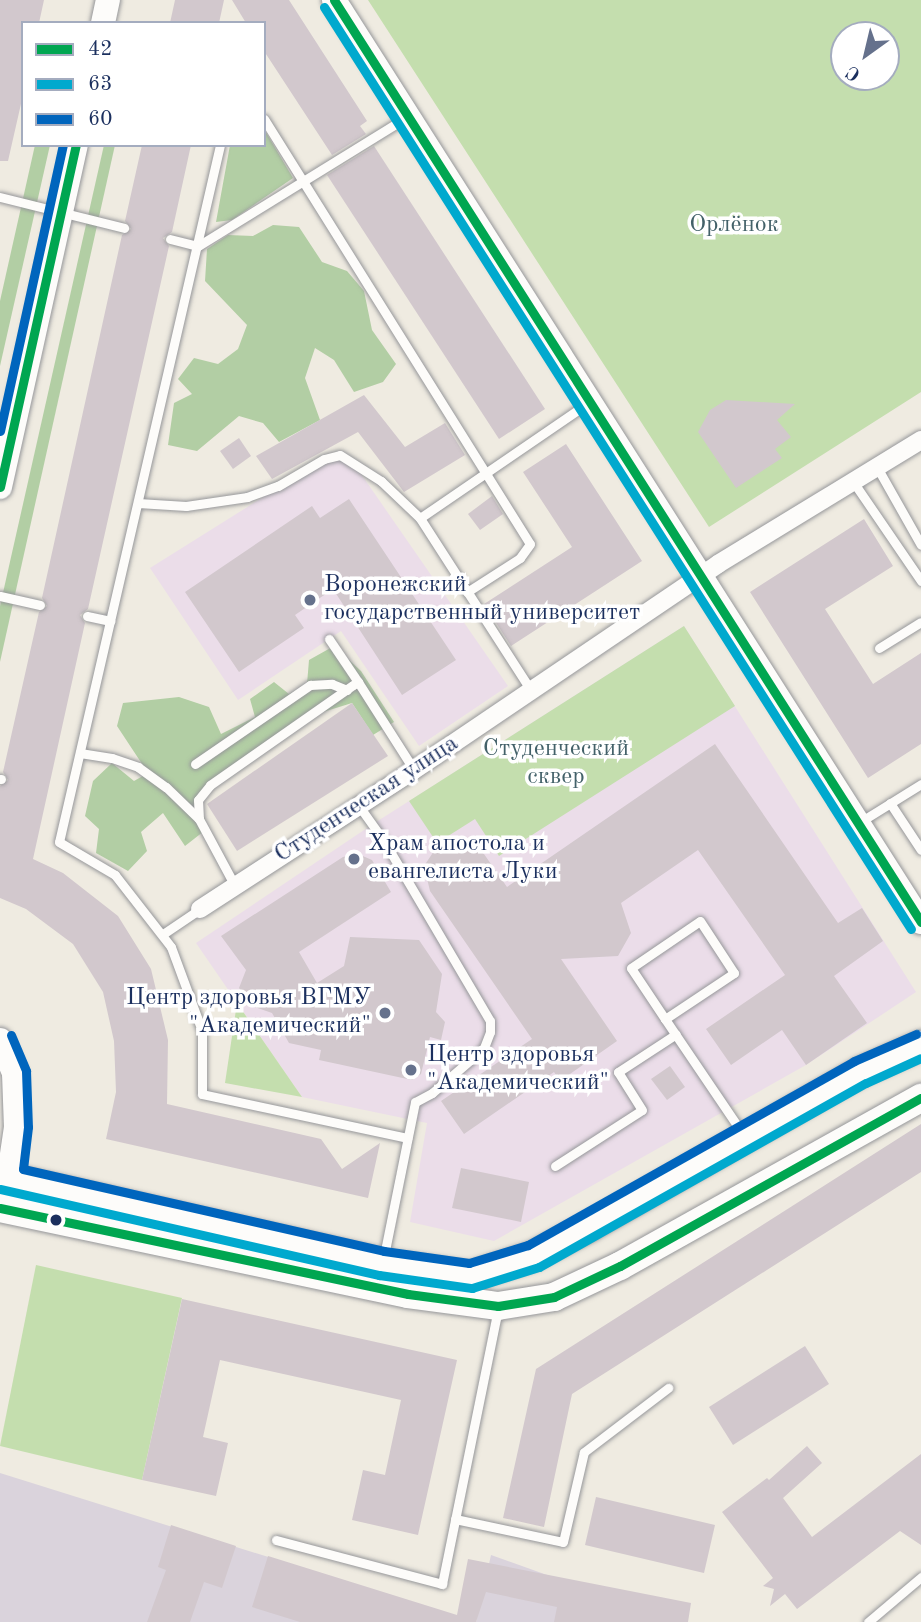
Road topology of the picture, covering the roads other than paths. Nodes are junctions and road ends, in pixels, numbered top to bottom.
1 (108, 0) edge
2 (334, 0) edge
3 (103, 21) edge
4 (408, 116) junction
5 (266, 122) edge
6 (76, 147) edge
7 (220, 147) edge
8 (301, 182) junction
9 (0, 197) edge
10 (61, 212) junction
11 (124, 228) dead end
12 (170, 239) dead end
13 (198, 246) junction
14 (590, 401) junction
15 (921, 440) edge
16 (878, 469) junction
17 (486, 474) junction
18 (854, 482) junction
19 (0, 487) edge
20 (138, 503) junction
21 (420, 519) junction
22 (921, 545) edge
23 (701, 578) junction
24 (921, 581) edge
25 (467, 592) junction
26 (0, 596) edge
27 (40, 605) dead end
28 (87, 616) dead end
29 (110, 621) junction
30 (921, 622) edge
31 (329, 639) dead end
32 (878, 648) dead end
33 (358, 682) junction
34 (347, 690) junction
35 (532, 692) junction
36 (80, 753) junction
37 (195, 764) dead end
38 (414, 770) junction
39 (921, 783) edge
40 (890, 803) junction
41 (359, 806) junction
42 (199, 819) junction
43 (858, 823) junction
44 (921, 850) edge
45 (235, 886) junction
46 (200, 909) joint
47 (921, 922) edge
48 (163, 934) junction
49 (665, 1019) junction
50 (676, 1034) junction
51 (0, 1040) edge
52 (921, 1045) edge
53 (921, 1098) edge
54 (407, 1138) junction
55 (746, 1138) junction
56 (555, 1166) dead end
57 (5, 1177) edge
58 (2, 1211) edge
59 (382, 1263) junction
60 (499, 1306) junction
61 (668, 1388) dead end
62 (455, 1519) junction
63 (276, 1540) dead end
64 (921, 1577) edge
65 (868, 1622) edge

1 - 3 street
2 - 4 street
4 - 8 lane
4 - 14 street
5 - 8 lane
6 - 10 street
7 - 13 lane
8 - 13 lane
8 - 17 lane
9 - 10 lane
10 - 11 lane
10 - 19 street
12 - 13 lane
13 - 20 lane
14 - 17 lane
14 - 23 street
15 - 16 street, Студенческая улица
16 - 18 street, Студенческая улица
16 - 22 lane
17 - 21 lane
17 - 25 lane
18 - 23 street, Студенческая улица
18 - 24 lane
20 - 21 lane
20 - 29 lane
21 - 25 lane
23 - 35 street, Студенческая улица
23 - 43 street
25 - 35 lane
26 - 27 lane
28 - 29 lane
29 - 36 lane
30 - 32 lane
31 - 33 lane
33 - 34 lane
33 - 38 lane
34 - 37 lane
34 - 42 lane
35 - 38 street, Студенческая улица
36 - 42 lane
36 - 48 lane
38 - 41 street, Студенческая улица
39 - 40 lane
40 - 43 lane
40 - 44 lane
41 - 45 street, Студенческая улица
41 - 54 lane
42 - 45 lane
43 - 47 street
45 - 46 street, Студенческая улица
46 - 48 lane
48 - 54 lane
49 - 49 lane
49 - 50 lane
50 - 55 lane
50 - 56 lane
51 - 57 street
52 - 55 main road
53 - 60 main road
54 - 59 lane
55 - 59 main road
57 - 58 street
57 - 59 main road
58 - 60 main road
60 - 62 lane
61 - 62 lane
62 - 63 lane
64 - 65 lane

